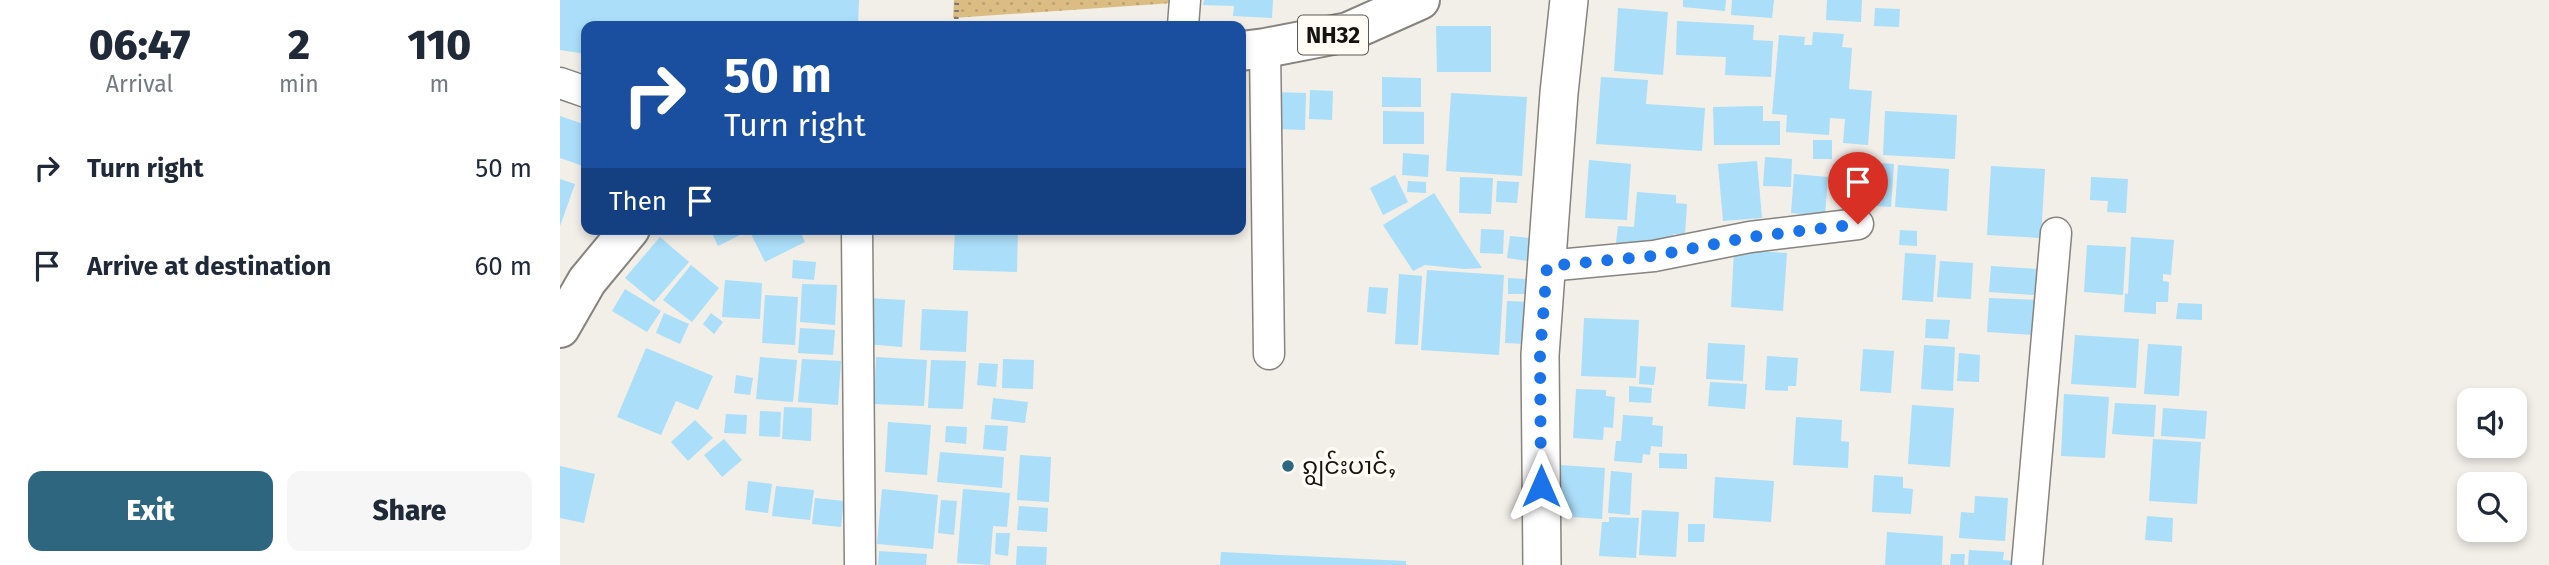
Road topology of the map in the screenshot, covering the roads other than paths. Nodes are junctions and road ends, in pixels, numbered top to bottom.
1 (1185, 0) edge
2 (1420, 0) edge
3 (1569, 0) edge
4 (1184, 21) edge
5 (1253, 49) edge
6 (560, 83) edge
7 (581, 90) edge
8 (1858, 224) dead end
9 (2056, 233) dead end
10 (625, 235) edge
11 (857, 235) edge
12 (1547, 266) junction
13 (560, 328) edge
14 (1269, 354) dead end
15 (860, 565) edge
16 (1542, 565) edge
17 (2027, 565) edge

1 - 4 street
2 - 5 highway, NH32
3 - 12 street
5 - 14 street
6 - 7 street
8 - 12 street
9 - 17 street
10 - 13 highway
11 - 15 street
12 - 16 street

